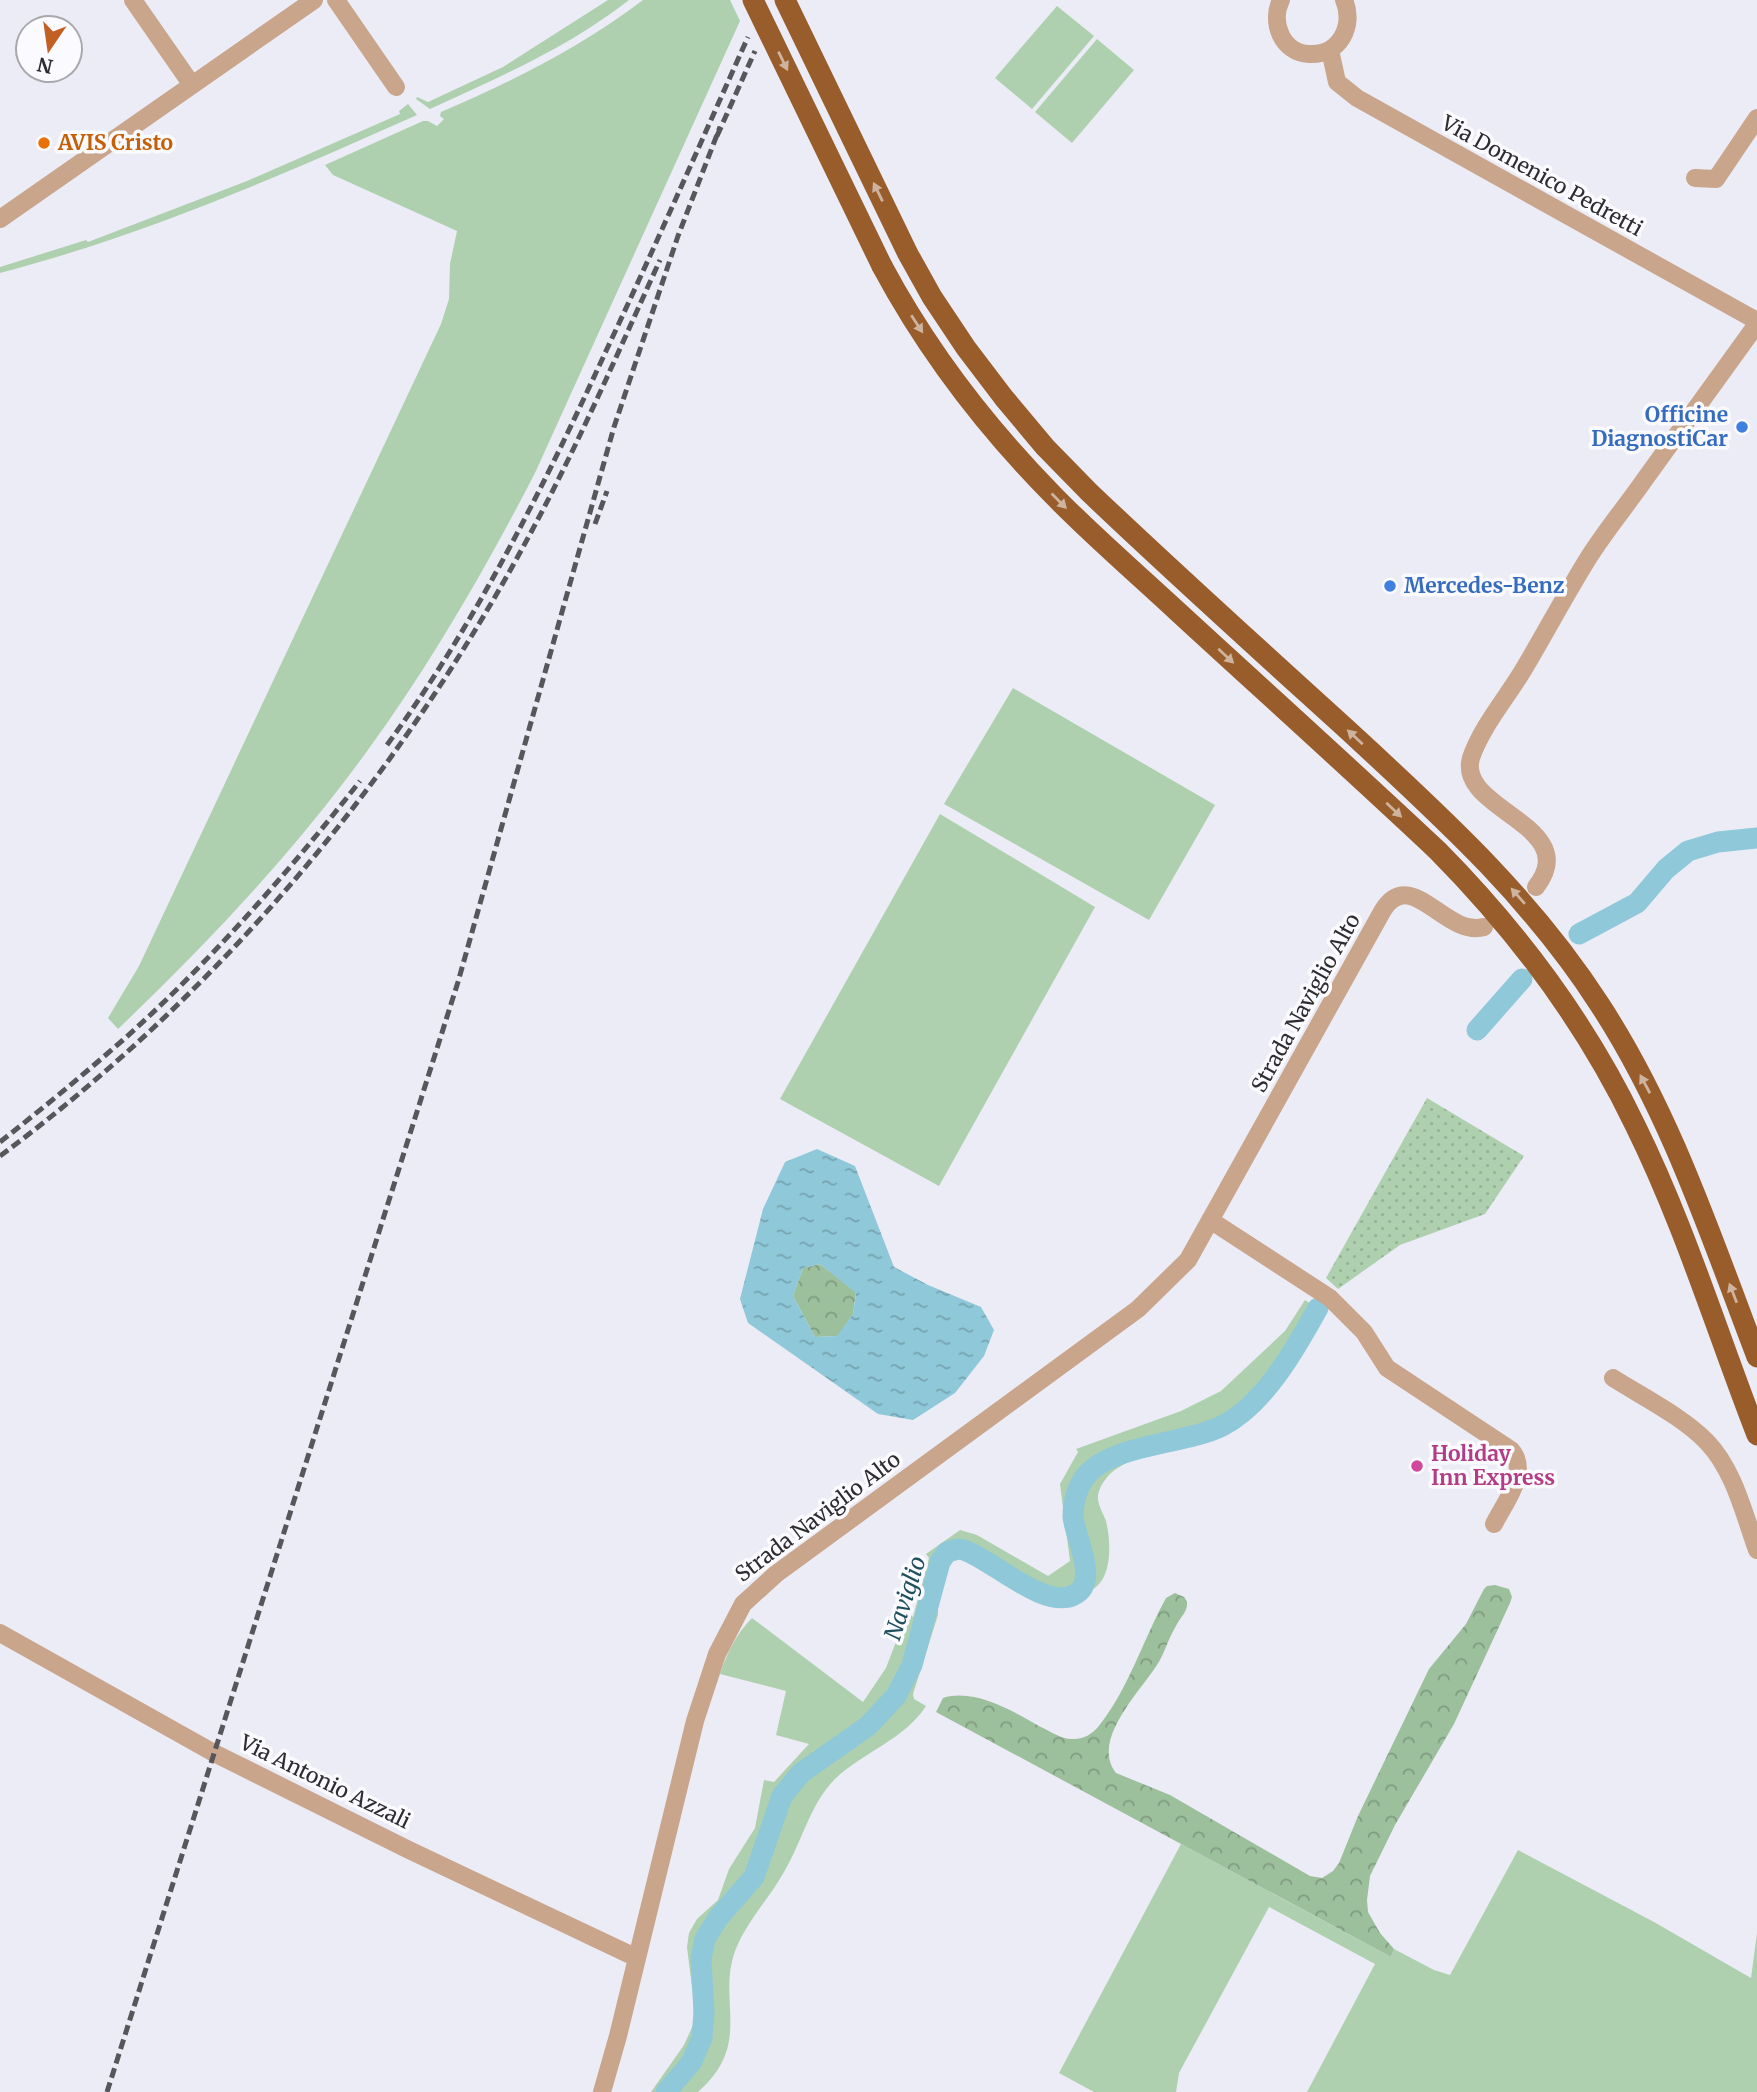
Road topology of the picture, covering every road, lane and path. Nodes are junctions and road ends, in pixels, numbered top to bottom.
1 (132, 0) edge
2 (313, 0) edge
3 (335, 0) edge
4 (753, 0) edge
5 (785, 0) edge
6 (1281, 0) edge
7 (1344, 0) edge
8 (1330, 50) junction
9 (192, 85) junction
10 (396, 87) dead end
11 (1757, 118) edge
12 (1695, 178) dead end
13 (0, 219) edge
14 (1757, 323) edge
15 (1536, 887) dead end
16 (1484, 927) dead end
17 (1210, 1220) junction
18 (1757, 1357) edge
19 (1613, 1378) dead end
20 (1757, 1435) edge
21 (1494, 1524) dead end
22 (1757, 1549) edge
23 (0, 1633) edge
24 (637, 1958) junction
25 (602, 2092) edge

1 - 9 street
2 - 9 street
3 - 10 street
4 -> 20 highway, bridge
18 -> 5 highway
6 - 8 street
7 - 8 street
8 - 14 street, Via Domenico Pedretti
9 - 13 street
11 - 12 street
14 - 15 street
16 - 17 street, Strada Naviglio Alto
17 - 21 street
17 - 24 street, Strada Naviglio Alto
19 - 22 street
23 - 24 street, Via Antonio Azzali
24 - 25 street, Strada Naviglio Alto

